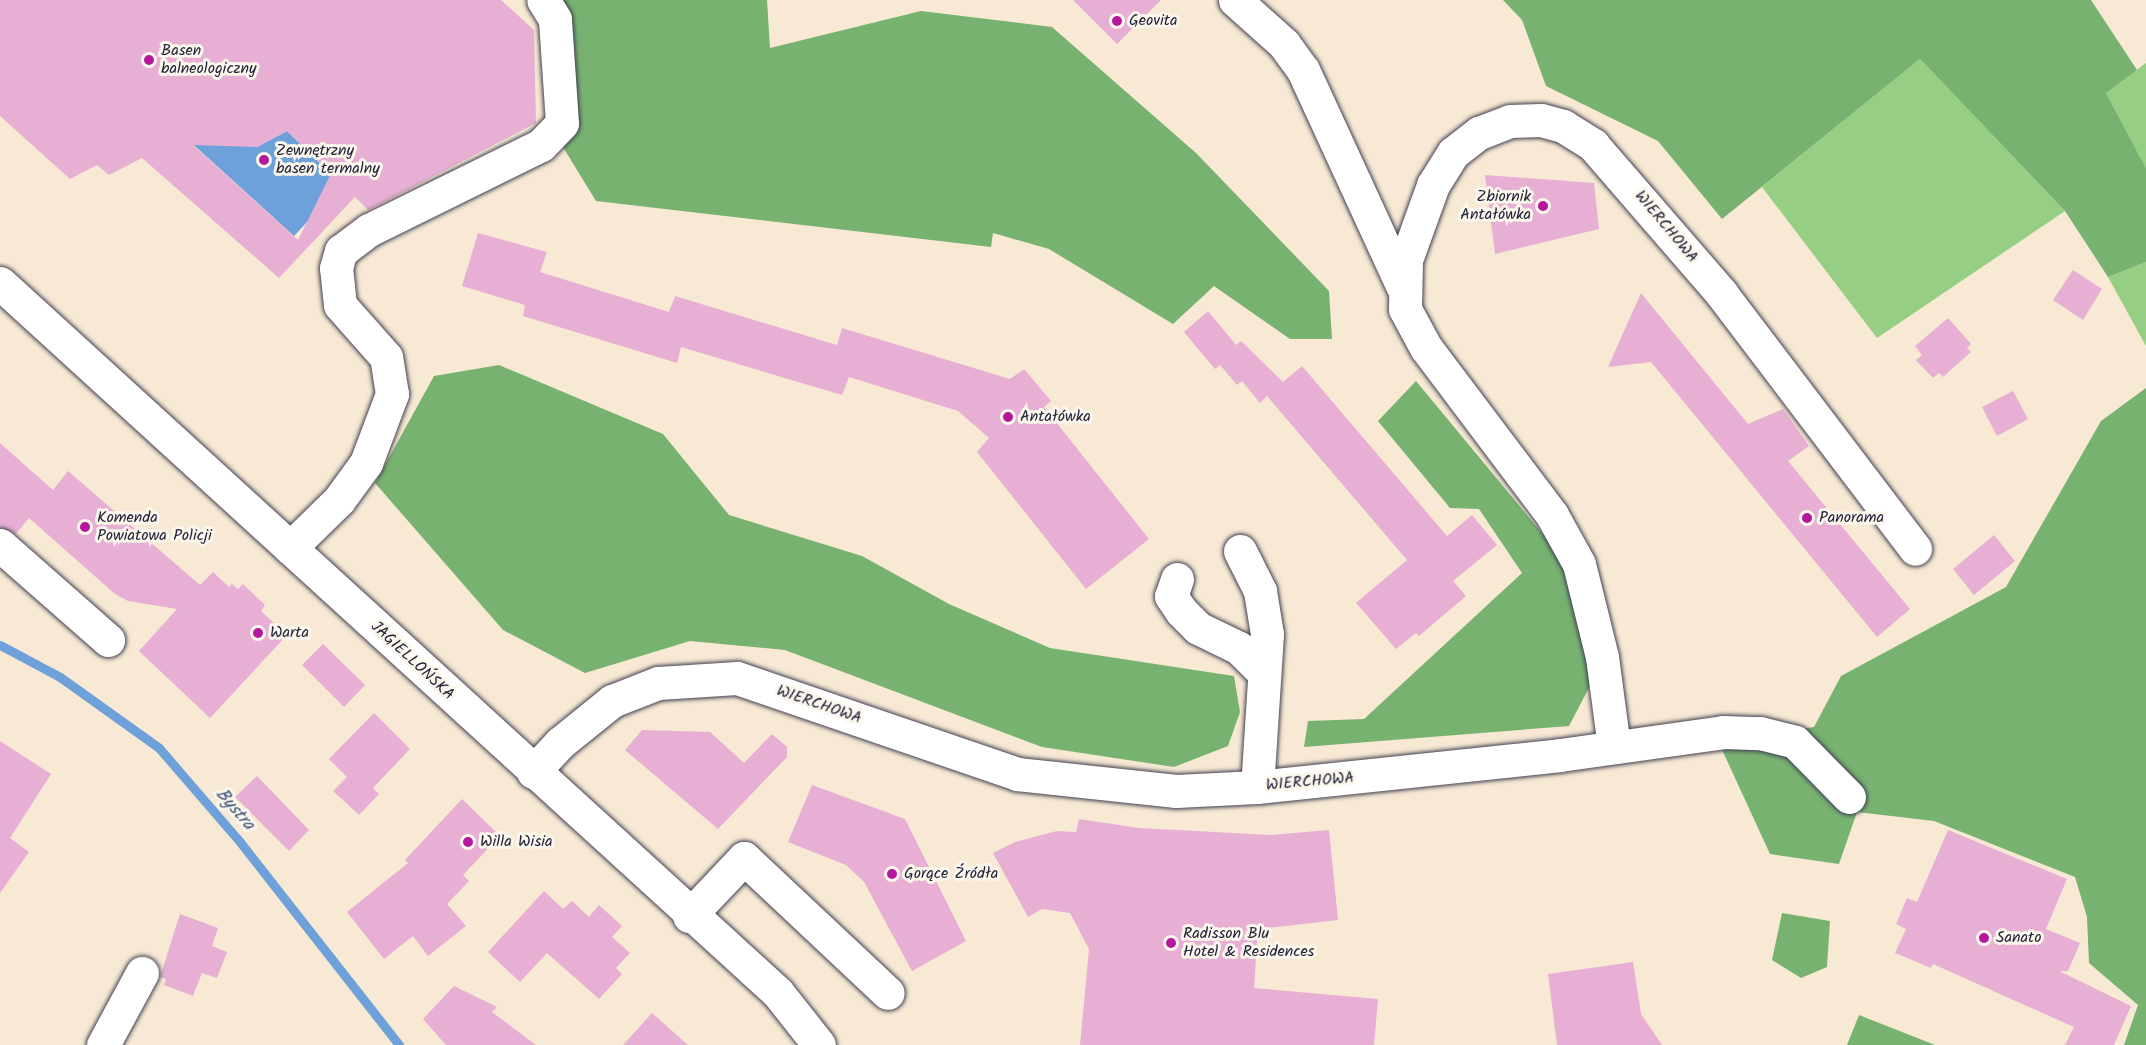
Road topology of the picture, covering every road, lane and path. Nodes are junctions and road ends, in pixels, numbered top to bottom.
1 (543, 0) edge
2 (1235, 0) edge
3 (0, 283) edge
4 (1402, 285) junction
5 (0, 545) edge
6 (290, 548) junction
7 (1915, 549) dead end
8 (1240, 551) dead end
9 (1177, 579) dead end
10 (108, 640) dead end
11 (1264, 673) junction
12 (1614, 747) junction
13 (533, 772) junction
14 (1257, 786) junction
15 (1849, 797) dead end
16 (689, 916) junction
17 (142, 974) dead end
18 (888, 993) dead end
19 (103, 1045) edge
20 (819, 1045) edge

1 - 6 street
2 - 4 street, WIERCHOWA
3 - 6 street, JAGIELLOŃSKA
4 - 7 street, WIERCHOWA
4 - 12 street, WIERCHOWA
5 - 10 street
6 - 13 street, JAGIELLOŃSKA
8 - 11 street
9 - 11 street
11 - 14 street
12 - 14 street, WIERCHOWA
12 - 15 street
13 - 14 street, WIERCHOWA
13 - 16 street, JAGIELLOŃSKA
16 - 18 street
16 - 20 street, JAGIELLOŃSKA
17 - 19 street

